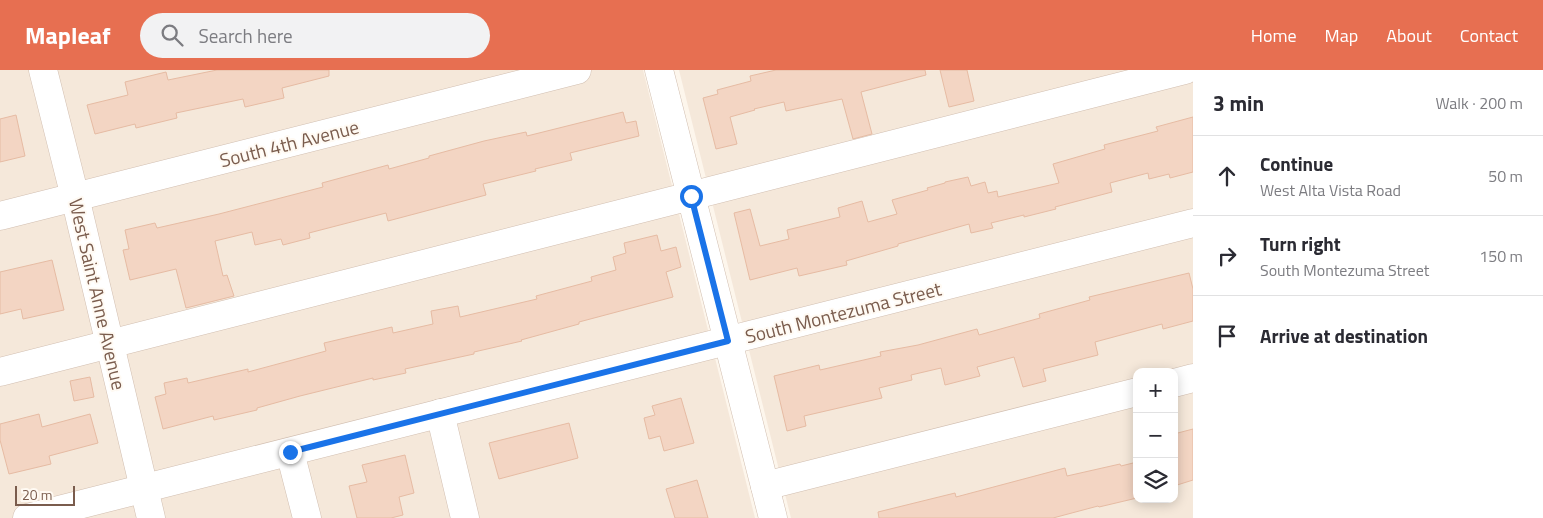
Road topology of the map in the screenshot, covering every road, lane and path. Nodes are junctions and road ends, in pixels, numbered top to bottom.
1 (43, 70) edge
2 (577, 70) edge
3 (659, 70) edge
4 (1185, 70) edge
5 (691, 196) junction
6 (75, 197) junction
7 (0, 216) edge
8 (1193, 223) edge
9 (728, 341) junction
10 (110, 343) junction
11 (0, 372) edge
12 (1193, 378) edge
13 (1178, 382) edge
14 (1133, 393) edge
15 (440, 413) junction
16 (290, 452) junction
17 (765, 486) junction
18 (144, 489) junction
19 (27, 518) edge
20 (151, 518) edge
21 (307, 518) edge
22 (465, 518) edge
23 (773, 518) edge

1 - 6 street, West Saint Anne Avenue
2 - 6 street, South 4th Avenue
3 - 5 street
4 - 5 street
5 - 9 street
5 - 10 street
6 - 7 street, South 4th Avenue
6 - 10 street, West Saint Anne Avenue
8 - 9 street, South Montezuma Street
9 - 15 street, South Montezuma Street
9 - 17 street
10 - 11 street
10 - 18 street, West Saint Anne Avenue
12 - 13 street
14 - 17 street
15 - 16 street, South Montezuma Street
15 - 22 street
16 - 18 street, South Montezuma Street
16 - 21 street
17 - 23 street
18 - 19 street, South Montezuma Street
18 - 20 street, West Saint Anne Avenue

